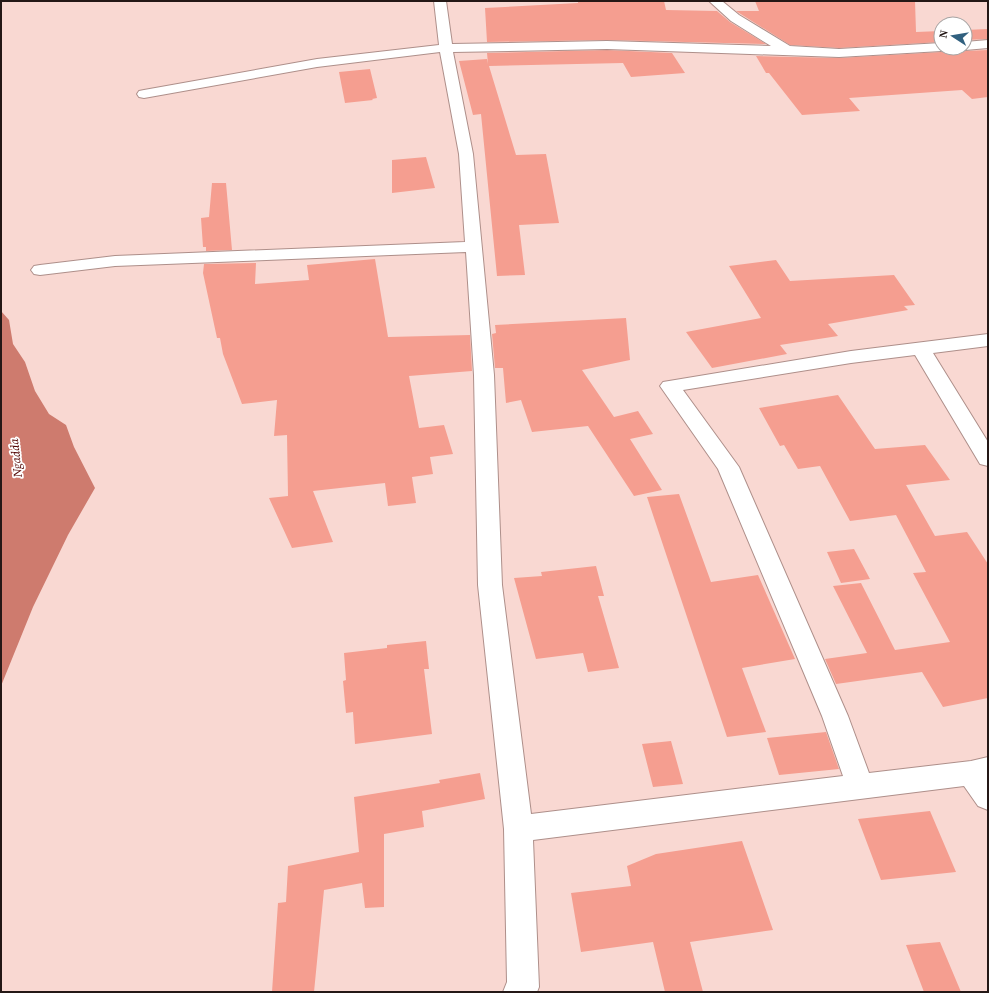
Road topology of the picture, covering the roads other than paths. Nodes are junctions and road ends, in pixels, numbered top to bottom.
1 (440, 1) edge
2 (715, 1) edge
3 (988, 44) edge
4 (973, 45) edge
5 (933, 47) edge
6 (446, 48) junction
7 (786, 50) junction
8 (144, 94) dead end
9 (474, 247) junction
10 (40, 270) dead end
11 (988, 340) edge
12 (921, 349) junction
13 (988, 459) edge
14 (980, 771) edge
15 (860, 786) junction
16 (988, 797) edge
17 (518, 829) junction
18 (519, 992) edge

1 - 6 street
2 - 7 street
3 - 4 street
5 - 7 street
6 - 7 street
6 - 8 street
6 - 9 street
9 - 10 street
9 - 17 street
11 - 12 street
12 - 13 street
12 - 15 street
14 - 15 street
14 - 16 street
15 - 17 street
17 - 18 street

